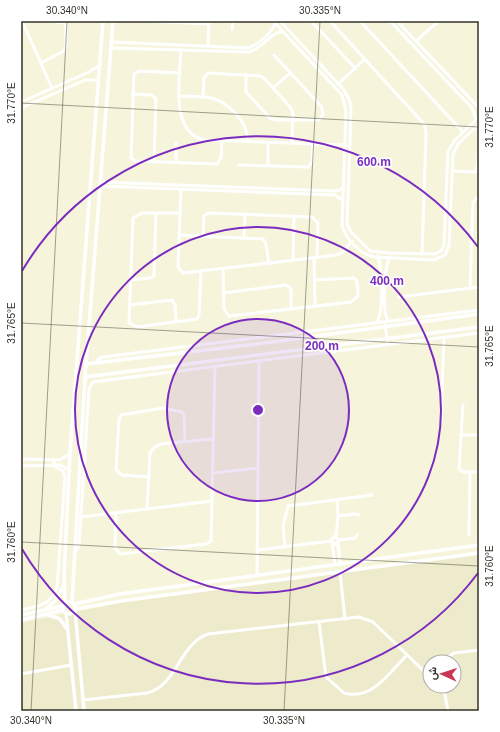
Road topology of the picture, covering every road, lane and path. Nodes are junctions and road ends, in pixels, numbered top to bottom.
1 (48, 21) edge
2 (104, 21) edge
3 (113, 21) edge
4 (146, 21) edge
5 (233, 21) edge
6 (311, 21) edge
7 (330, 21) edge
8 (360, 21) edge
9 (390, 21) edge
10 (397, 21) edge
11 (405, 21) edge
12 (439, 21) edge
13 (22, 22) edge
14 (66, 22) edge
15 (186, 22) edge
16 (209, 22) edge
17 (274, 22) edge
18 (282, 22) edge
19 (401, 25) junction
20 (232, 29) dead end
21 (282, 31) junction
22 (409, 34) junction
23 (406, 37) junction
24 (111, 42) junction
25 (416, 42) junction
26 (196, 46) junction
27 (208, 46) junction
28 (111, 48) junction
29 (181, 50) junction
30 (195, 51) junction
31 (274, 55) dead end
32 (365, 59) junction
33 (41, 63) junction
34 (319, 63) junction
35 (100, 65) junction
36 (316, 66) junction
37 (355, 68) junction
38 (180, 73) junction
39 (290, 73) junction
40 (246, 74) junction
41 (98, 80) junction
42 (62, 84) junction
43 (338, 84) junction
44 (52, 88) junction
45 (65, 88) junction
46 (273, 88) junction
47 (132, 94) junction
48 (180, 96) junction
49 (203, 96) junction
50 (21, 102) edge
51 (21, 108) edge
52 (479, 108) edge
53 (478, 118) edge
54 (293, 120) junction
55 (479, 124) edge
56 (463, 132) junction
57 (222, 141) junction
58 (248, 142) junction
59 (268, 142) junction
60 (176, 143) dead end
61 (292, 143) junction
62 (313, 144) junction
63 (345, 145) junction
64 (350, 145) junction
65 (479, 152) edge
66 (154, 162) junction
67 (176, 162) junction
68 (239, 165) dead end
69 (268, 166) junction
70 (452, 171) junction
71 (477, 172) edge
72 (100, 182) junction
73 (99, 186) junction
74 (344, 186) junction
75 (181, 190) junction
76 (479, 196) edge
77 (343, 201) junction
78 (156, 213) junction
79 (180, 214) junction
80 (245, 214) junction
81 (445, 214) junction
82 (450, 215) junction
83 (294, 216) junction
84 (179, 235) junction
85 (203, 236) junction
86 (244, 238) junction
87 (352, 241) junction
88 (380, 253) junction
89 (389, 253) junction
90 (422, 254) junction
91 (315, 258) junction
92 (378, 258) junction
93 (389, 258) junction
94 (294, 261) junction
95 (269, 264) junction
96 (223, 270) junction
97 (201, 272) junction
98 (130, 280) junction
99 (314, 280) junction
100 (479, 287) edge
101 (470, 288) junction
102 (223, 293) junction
103 (82, 294) junction
104 (91, 295) junction
105 (398, 297) dead end
106 (129, 305) junction
107 (315, 306) junction
108 (81, 308) junction
109 (90, 308) junction
110 (291, 309) junction
111 (479, 310) edge
112 (479, 314) edge
113 (387, 321) junction
114 (176, 322) junction
115 (377, 322) junction
116 (386, 326) junction
117 (378, 327) junction
118 (479, 327) edge
119 (479, 333) edge
120 (387, 338) junction
121 (444, 338) junction
122 (388, 345) junction
123 (260, 361) junction
124 (96, 362) junction
125 (86, 364) junction
126 (215, 366) junction
127 (94, 376) junction
128 (85, 377) junction
129 (95, 382) junction
130 (463, 405) dead end
131 (441, 421) dead end
132 (460, 435) junction
133 (479, 435) edge
134 (214, 439) junction
135 (185, 442) junction
136 (70, 454) junction
137 (21, 459) edge
138 (54, 460) junction
139 (21, 466) edge
140 (54, 466) junction
141 (258, 468) junction
142 (70, 471) junction
143 (470, 472) junction
144 (479, 472) edge
145 (212, 473) junction
146 (149, 477) junction
147 (372, 495) dead end
148 (337, 500) junction
149 (212, 501) junction
150 (147, 509) junction
151 (116, 513) junction
152 (359, 515) dead end
153 (338, 516) junction
154 (81, 517) junction
155 (357, 535) dead end
156 (469, 535) dead end
157 (336, 536) junction
158 (331, 542) junction
159 (338, 542) junction
160 (479, 545) edge
161 (285, 547) junction
162 (258, 550) junction
163 (74, 553) junction
164 (479, 553) edge
165 (340, 563) junction
166 (335, 564) junction
167 (340, 572) junction
168 (257, 575) junction
169 (64, 576) junction
170 (72, 583) junction
171 (64, 586) junction
172 (120, 594) junction
173 (121, 601) junction
174 (73, 603) junction
175 (64, 608) junction
176 (75, 609) junction
177 (21, 610) edge
178 (45, 610) junction
179 (43, 614) junction
180 (21, 615) edge
181 (345, 619) junction
182 (21, 620) edge
183 (319, 622) junction
184 (67, 630) junction
185 (479, 650) edge
186 (453, 654) edge
187 (407, 655) junction
188 (71, 665) junction
189 (422, 669) edge
190 (21, 674) edge
191 (443, 694) edge
192 (83, 700) junction
193 (76, 711) edge
194 (84, 711) edge
195 (448, 711) edge

1 - 14 street
2 - 35 street
3 - 24 street
4 - 15 street
5 - 20 street
6 - 37 street
7 - 32 street
8 - 56 street
9 - 23 street
10 - 19 street
11 - 19 street
12 - 25 street
13 - 33 street
14 - 33 street
15 - 16 street
16 - 27 street
17 - 21 street
17 - 27 street
18 - 34 street
19 - 22 street
21 - 30 street
21 - 36 street
22 - 23 street
22 - 25 street
23 - 53 street
24 - 26 street
24 - 28 street
25 - 52 street
26 - 27 street
26 - 30 street
28 - 29 street
28 - 72 street
29 - 30 street
29 - 38 street
31 - 39 street
32 - 37 street
32 - 90 street
33 - 44 street
34 - 36 street
34 - 43 street
35 - 41 street
35 - 42 street
36 - 63 street
37 - 43 street
38 - 47 street
38 - 48 street
39 - 46 street
39 - 54 street
40 - 46 street
40 - 49 street
40 - 54 street
41 - 45 street
41 - 103 street
42 - 44 street
42 - 45 street
43 - 64 street
44 - 50 street
45 - 51 street
46 - 54 street
47 - 66 street
47 - 66 street
48 - 49 street
48 - 57 street
49 - 58 street
53 - 56 street
54 - 61 street
55 - 70 street
56 - 81 street
57 - 58 street
57 - 67 street
58 - 59 street
59 - 61 street
59 - 69 street
60 - 67 street
61 - 62 street
62 - 63 street
62 - 69 street
63 - 64 street
63 - 74 street
64 - 88 street
65 - 71 street
66 - 67 street
68 - 69 street
70 - 71 street
70 - 82 street
72 - 73 street
72 - 74 street
73 - 75 street
73 - 104 street
74 - 77 street
75 - 77 street
75 - 79 street
76 - 101 street
77 - 87 street
78 - 79 street
78 - 98 street
78 - 98 street
79 - 84 street
80 - 83 street
80 - 85 street
80 - 86 street
81 - 82 street
81 - 90 street
82 - 93 street
83 - 91 street
83 - 94 street
84 - 85 street
84 - 97 street
85 - 86 street
86 - 95 street
87 - 91 street
87 - 92 street
88 - 89 street
88 - 92 street
89 - 90 street
89 - 93 street
91 - 94 street
91 - 99 street
92 - 93 street
92 - 115 street
93 - 113 street
94 - 95 street
95 - 96 street
96 - 97 street
96 - 102 street
97 - 114 street
98 - 106 street
99 - 107 street
99 - 107 street
100 - 101 street
101 - 105 street
102 - 110 street
102 - 110 street
103 - 104 street
103 - 108 street
104 - 109 street
106 - 114 street
106 - 114 street
107 - 110 street
108 - 109 street
108 - 136 street
109 - 125 street
111 - 113 street
112 - 116 street
113 - 115 street
113 - 116 street
115 - 117 street
115 - 124 street
116 - 117 street
116 - 120 street
117 - 124 street
118 - 120 street
119 - 121 street
120 - 122 street
120 - 127 street
121 - 122 street
121 - 131 street
122 - 123 street
123 - 126 street
123 - 141 street
124 - 125 street
125 - 128 street
126 - 129 street
126 - 134 street
127 - 128 street
127 - 129 street
128 - 163 street
129 - 154 street
130 - 132 street
132 - 133 street
132 - 143 street
134 - 135 street
134 - 145 street
135 - 146 street
135 - 146 street
136 - 138 street
136 - 142 street
137 - 138 street
138 - 140 street
139 - 140 street
140 - 142 street
140 - 177 street
141 - 145 street
141 - 162 street
142 - 169 street
143 - 144 street
143 - 156 street
145 - 149 street
146 - 150 street
147 - 148 street
148 - 153 street
148 - 161 street
149 - 150 street
149 - 151 street
150 - 151 street
151 - 154 street
152 - 153 street
153 - 157 street
154 - 163 street
155 - 159 street
157 - 158 street
157 - 159 street
158 - 159 street
158 - 161 street
158 - 166 street
159 - 165 street
160 - 165 street
161 - 162 street
162 - 168 street
163 - 170 street
164 - 167 street
165 - 166 street
166 - 168 street
167 - 173 street
167 - 181 street
168 - 172 street
169 - 170 street
169 - 171 street
170 - 174 street
171 - 175 street
171 - 178 street
172 - 173 street
172 - 174 street
173 - 176 street
174 - 175 street
174 - 176 street
175 - 176 street
175 - 178 street
175 - 179 street
175 - 184 street
176 - 192 street
178 - 180 street
179 - 182 street
179 - 184 street
181 - 183 street
181 - 187 street
183 - 187 street
183 - 192 street
184 - 188 street
185 - 186 street
187 - 189 street
188 - 190 street
188 - 193 street
191 - 195 street
192 - 194 street

